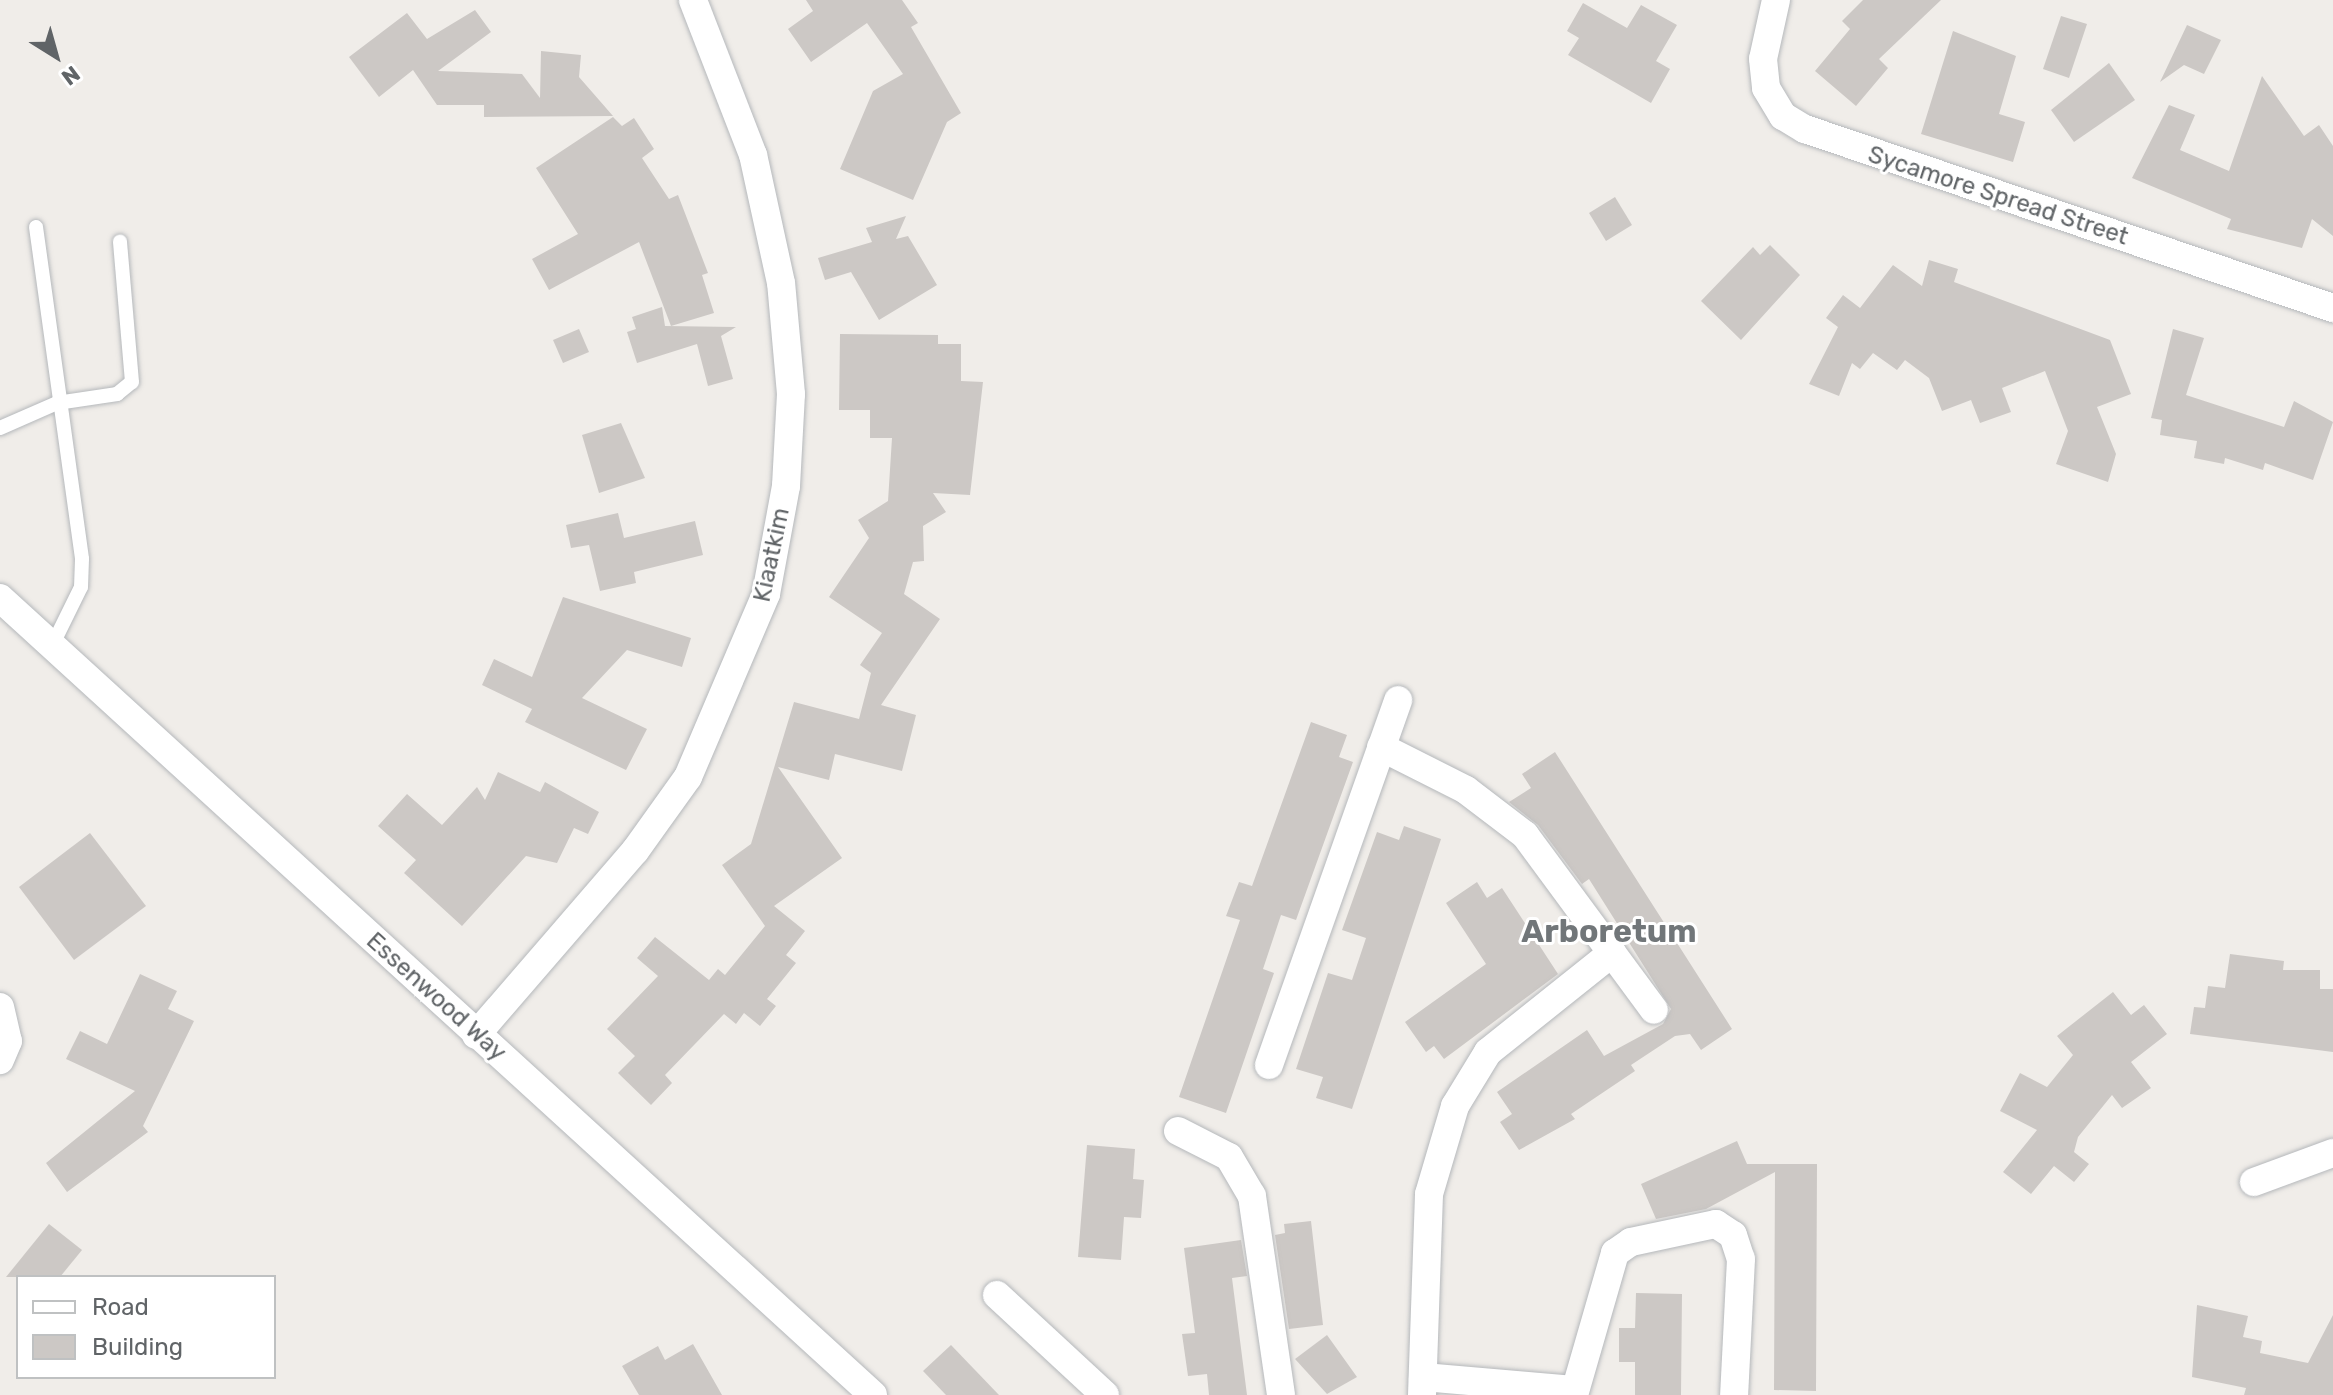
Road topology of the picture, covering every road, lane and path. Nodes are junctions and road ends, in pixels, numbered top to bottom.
1 (693, 0) edge
2 (1776, 0) edge
3 (36, 227) dead end
4 (120, 242) dead end
5 (2333, 308) edge
6 (57, 403) junction
7 (0, 428) edge
8 (0, 598) edge
9 (52, 646) junction
10 (1398, 700) dead end
11 (1381, 747) junction
12 (1612, 953) junction
13 (0, 1007) edge
14 (1654, 1010) dead end
15 (476, 1035) junction
16 (0, 1060) edge
17 (1269, 1065) dead end
18 (1178, 1131) dead end
19 (2333, 1153) edge
20 (2254, 1182) dead end
21 (997, 1295) dead end
22 (1422, 1386) edge
23 (1574, 1392) edge
24 (873, 1395) edge
25 (1105, 1395) edge
26 (1281, 1395) edge
27 (1734, 1395) edge

1 - 15 street, Kiaatkim
2 - 5 street, Sycamore Spread Street
3 - 6 lane
4 - 6 lane
6 - 7 lane
6 - 9 lane
8 - 9 street, Essenwood Way
9 - 15 street, Essenwood Way
10 - 11 street
11 - 12 street
11 - 17 street
12 - 14 street
12 - 22 street
13 - 16 street
15 - 24 street, Essenwood Way
18 - 26 street
19 - 20 street
21 - 25 street
22 - 23 street
23 - 27 street

